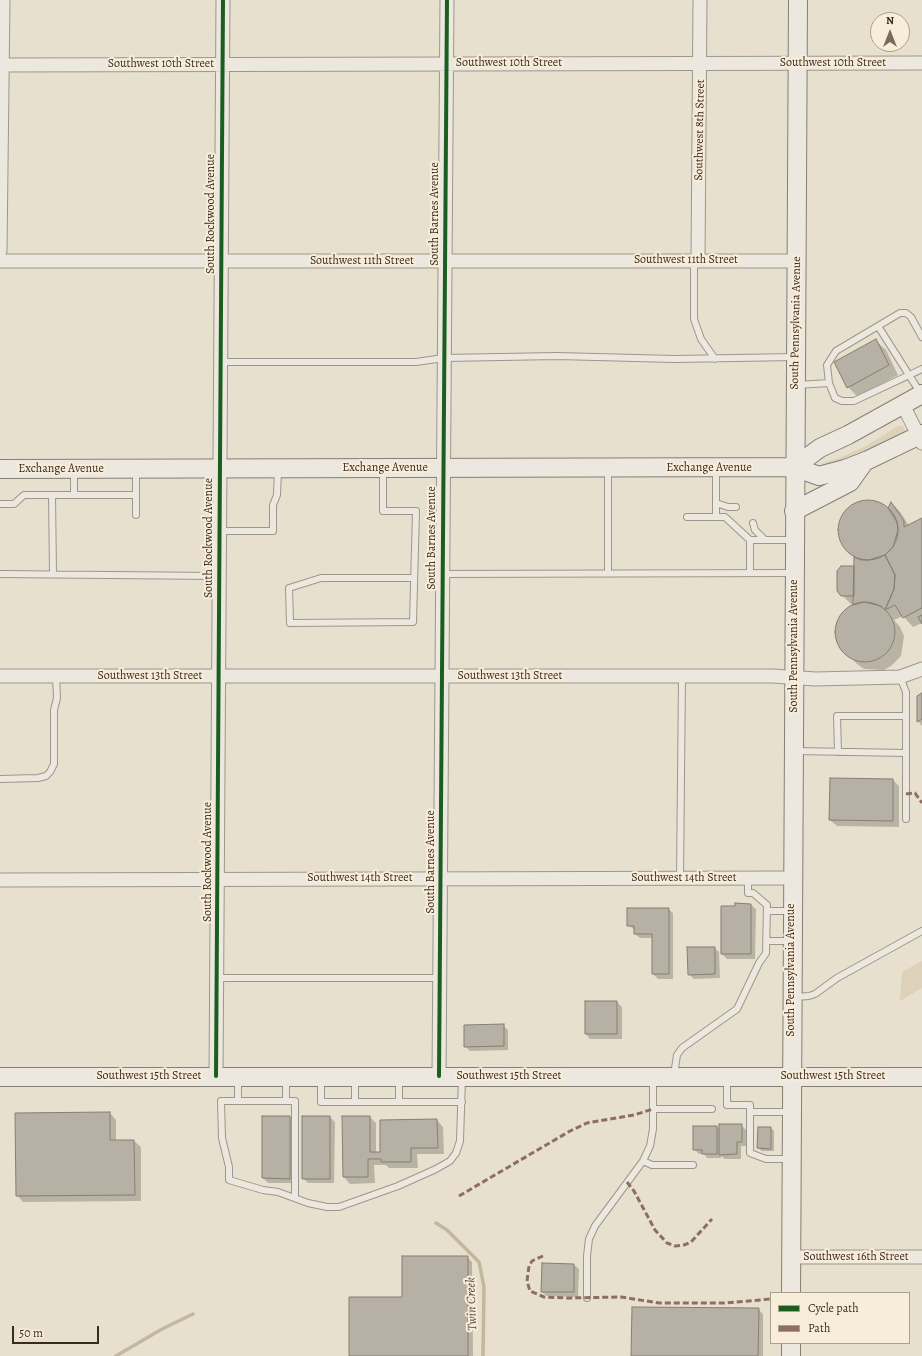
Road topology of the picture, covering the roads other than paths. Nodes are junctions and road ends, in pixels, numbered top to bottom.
1 (3, 0) edge
2 (223, 0) edge
3 (446, 0) edge
4 (700, 0) edge
5 (798, 0) edge
6 (700, 62) junction
7 (446, 63) junction
8 (798, 63) junction
9 (922, 63) edge
10 (222, 64) junction
11 (2, 65) edge
12 (0, 251) edge
13 (696, 260) junction
14 (0, 261) edge
15 (221, 261) junction
16 (445, 261) junction
17 (797, 261) junction
18 (878, 326) junction
19 (922, 337) edge
20 (795, 357) junction
21 (444, 358) junction
22 (715, 358) junction
23 (220, 362) junction
24 (922, 369) edge
25 (910, 374) junction
26 (830, 383) junction
27 (794, 385) junction
28 (922, 394) edge
29 (903, 405) junction
30 (921, 438) edge
31 (866, 461) junction
32 (794, 467) junction
33 (278, 468) junction
34 (382, 468) junction
35 (442, 468) junction
36 (608, 468) junction
37 (716, 468) junction
38 (0, 469) edge
39 (74, 469) junction
40 (136, 469) junction
41 (220, 469) junction
42 (52, 495) junction
43 (74, 495) junction
44 (136, 495) junction
45 (716, 503) junction
46 (0, 504) edge
47 (736, 507) dead end
48 (794, 511) junction
49 (136, 515) dead end
50 (716, 517) junction
51 (687, 518) dead end
52 (753, 523) dead end
53 (747, 527) dead end
54 (755, 530) junction
55 (219, 531) junction
56 (750, 540) junction
57 (765, 540) junction
58 (795, 540) junction
59 (608, 573) junction
60 (750, 573) junction
61 (794, 573) junction
62 (0, 574) edge
63 (53, 574) junction
64 (442, 574) junction
65 (220, 576) junction
66 (413, 578) junction
67 (922, 669) edge
68 (0, 676) edge
69 (56, 676) junction
70 (219, 676) junction
71 (442, 676) junction
72 (682, 676) junction
73 (900, 677) junction
74 (794, 678) junction
75 (906, 716) junction
76 (793, 751) junction
77 (838, 752) junction
78 (906, 753) junction
79 (0, 779) edge
80 (906, 819) dead end
81 (441, 878) junction
82 (680, 878) junction
83 (748, 878) junction
84 (792, 878) junction
85 (217, 879) junction
86 (0, 880) edge
87 (767, 911) junction
88 (792, 911) junction
89 (922, 931) edge
90 (766, 941) junction
91 (792, 941) junction
92 (217, 978) junction
93 (440, 978) junction
94 (791, 997) junction
95 (216, 1076) junction
96 (238, 1076) junction
97 (286, 1076) junction
98 (321, 1076) junction
99 (355, 1076) junction
100 (399, 1076) junction
101 (440, 1076) junction
102 (462, 1076) junction
103 (727, 1076) junction
104 (791, 1076) junction
105 (0, 1077) edge
106 (653, 1077) junction
107 (674, 1077) junction
108 (922, 1077) edge
109 (238, 1101) junction
110 (286, 1101) junction
111 (355, 1102) junction
112 (399, 1102) junction
113 (462, 1102) junction
114 (653, 1109) junction
115 (712, 1109) dead end
116 (750, 1112) junction
117 (791, 1112) junction
118 (791, 1159) junction
119 (643, 1161) junction
120 (693, 1165) dead end
121 (295, 1198) junction
122 (791, 1257) junction
123 (922, 1257) edge
124 (791, 1292) edge
125 (587, 1298) dead end
126 (791, 1344) edge
127 (791, 1356) edge

1 - 11 street
2 - 10 street, South Rockwood Avenue
3 - 7 street, South Barnes Avenue
4 - 6 street, Southwest 8th Street
5 - 8 main road, South Pennsylvania Avenue
6 - 7 street, Southwest 10th Street
6 - 8 street, Southwest 10th Street
6 - 13 street, Southwest 8th Street
7 - 10 street, Southwest 10th Street
7 - 16 street, South Barnes Avenue
8 - 9 street, Southwest 10th Street
8 - 17 main road, South Pennsylvania Avenue
10 - 11 street, Southwest 10th Street
10 - 15 street, South Rockwood Avenue
11 - 12 street
13 - 16 street, Southwest 11th Street
13 - 17 street, Southwest 11th Street
13 - 22 lane
14 - 15 street, Southwest 11th Street
15 - 16 street, Southwest 11th Street
15 - 23 street, South Rockwood Avenue
16 - 21 street, South Barnes Avenue
17 - 20 main road, South Pennsylvania Avenue
18 - 19 lane
18 - 25 lane
18 - 26 lane
20 - 22 lane
20 - 27 main road, South Pennsylvania Avenue
21 - 22 lane
21 - 23 lane
21 - 35 street, South Barnes Avenue
23 - 41 street, South Rockwood Avenue
24 - 25 lane
25 - 26 lane
25 - 28 lane
26 - 27 lane
27 - 32 main road, South Pennsylvania Avenue
28 - 29 main road
29 - 30 street
29 - 32 main road
30 - 31 main road, Exchange Avenue
31 - 32 main road, Exchange Avenue
31 - 48 main road
32 - 37 main road, Exchange Avenue
32 - 48 main road, South Pennsylvania Avenue
33 - 34 main road, Exchange Avenue
33 - 41 main road, Exchange Avenue
33 - 55 lane
34 - 35 main road, Exchange Avenue
34 - 66 lane
35 - 36 main road, Exchange Avenue
35 - 64 street, South Barnes Avenue
36 - 37 main road, Exchange Avenue
36 - 59 lane
37 - 45 lane
38 - 39 main road, Exchange Avenue
39 - 40 main road, Exchange Avenue
39 - 43 lane
40 - 41 main road, Exchange Avenue
40 - 44 lane
41 - 55 street, South Rockwood Avenue
42 - 43 lane
42 - 46 lane
42 - 63 lane
43 - 44 lane
44 - 49 lane
45 - 47 lane
45 - 50 lane
48 - 58 main road, South Pennsylvania Avenue
50 - 51 lane
50 - 56 lane
52 - 54 lane
53 - 54 lane
54 - 57 lane
55 - 65 street, South Rockwood Avenue
56 - 57 lane
56 - 60 lane
57 - 58 lane
58 - 61 main road, South Pennsylvania Avenue
59 - 60 lane
59 - 64 lane
60 - 61 lane
61 - 74 main road, South Pennsylvania Avenue
62 - 63 lane
63 - 65 lane
64 - 71 street, South Barnes Avenue
65 - 70 street, South Rockwood Avenue
66 - 66 lane
67 - 73 street, Southwest 13th Street
68 - 69 street, Southwest 13th Street
69 - 70 street, Southwest 13th Street
69 - 79 lane
70 - 71 street, Southwest 13th Street
70 - 85 street, South Rockwood Avenue
71 - 72 street, Southwest 13th Street
71 - 81 street, South Barnes Avenue
72 - 74 street, Southwest 13th Street
72 - 82 lane
73 - 74 street, Southwest 13th Street
73 - 75 lane
74 - 76 main road, South Pennsylvania Avenue
75 - 77 lane
75 - 78 lane
76 - 77 lane
76 - 84 main road, South Pennsylvania Avenue
77 - 78 lane
78 - 80 lane
81 - 82 street, Southwest 14th Street
81 - 85 street, Southwest 14th Street
81 - 93 street, South Barnes Avenue
82 - 83 street, Southwest 14th Street
83 - 84 street, Southwest 14th Street
83 - 87 lane
84 - 88 main road, South Pennsylvania Avenue
85 - 86 street, Southwest 14th Street
85 - 92 street, South Rockwood Avenue
87 - 88 lane
87 - 90 lane
88 - 91 main road, South Pennsylvania Avenue
89 - 94 lane
90 - 91 lane
90 - 107 lane
91 - 94 main road, South Pennsylvania Avenue
92 - 93 lane
92 - 95 street, South Rockwood Avenue
93 - 101 street, South Barnes Avenue
94 - 104 main road, South Pennsylvania Avenue
95 - 96 main road, Southwest 15th Street
95 - 105 main road, Southwest 15th Street
96 - 97 main road, Southwest 15th Street
96 - 109 lane
97 - 98 main road, Southwest 15th Street
97 - 110 lane
98 - 99 main road, Southwest 15th Street
98 - 111 lane
99 - 100 main road, Southwest 15th Street
99 - 111 lane
100 - 101 main road, Southwest 15th Street
100 - 112 lane
101 - 102 main road, Southwest 15th Street
102 - 106 main road, Southwest 15th Street
102 - 113 lane
103 - 104 main road, Southwest 15th Street
103 - 107 main road, Southwest 15th Street
103 - 116 lane
104 - 108 main road, Southwest 15th Street
104 - 117 main road, South Pennsylvania Avenue
106 - 107 main road, Southwest 15th Street
106 - 114 lane
109 - 110 lane
109 - 121 lane
110 - 121 lane
111 - 112 lane
112 - 113 lane
113 - 121 lane
114 - 115 lane
114 - 119 lane
116 - 117 lane
116 - 118 lane
117 - 118 main road, South Pennsylvania Avenue
118 - 122 main road, South Pennsylvania Avenue
119 - 120 lane
119 - 125 lane
122 - 123 street, Southwest 16th Street
122 - 124 main road, South Pennsylvania Avenue
126 - 127 main road

